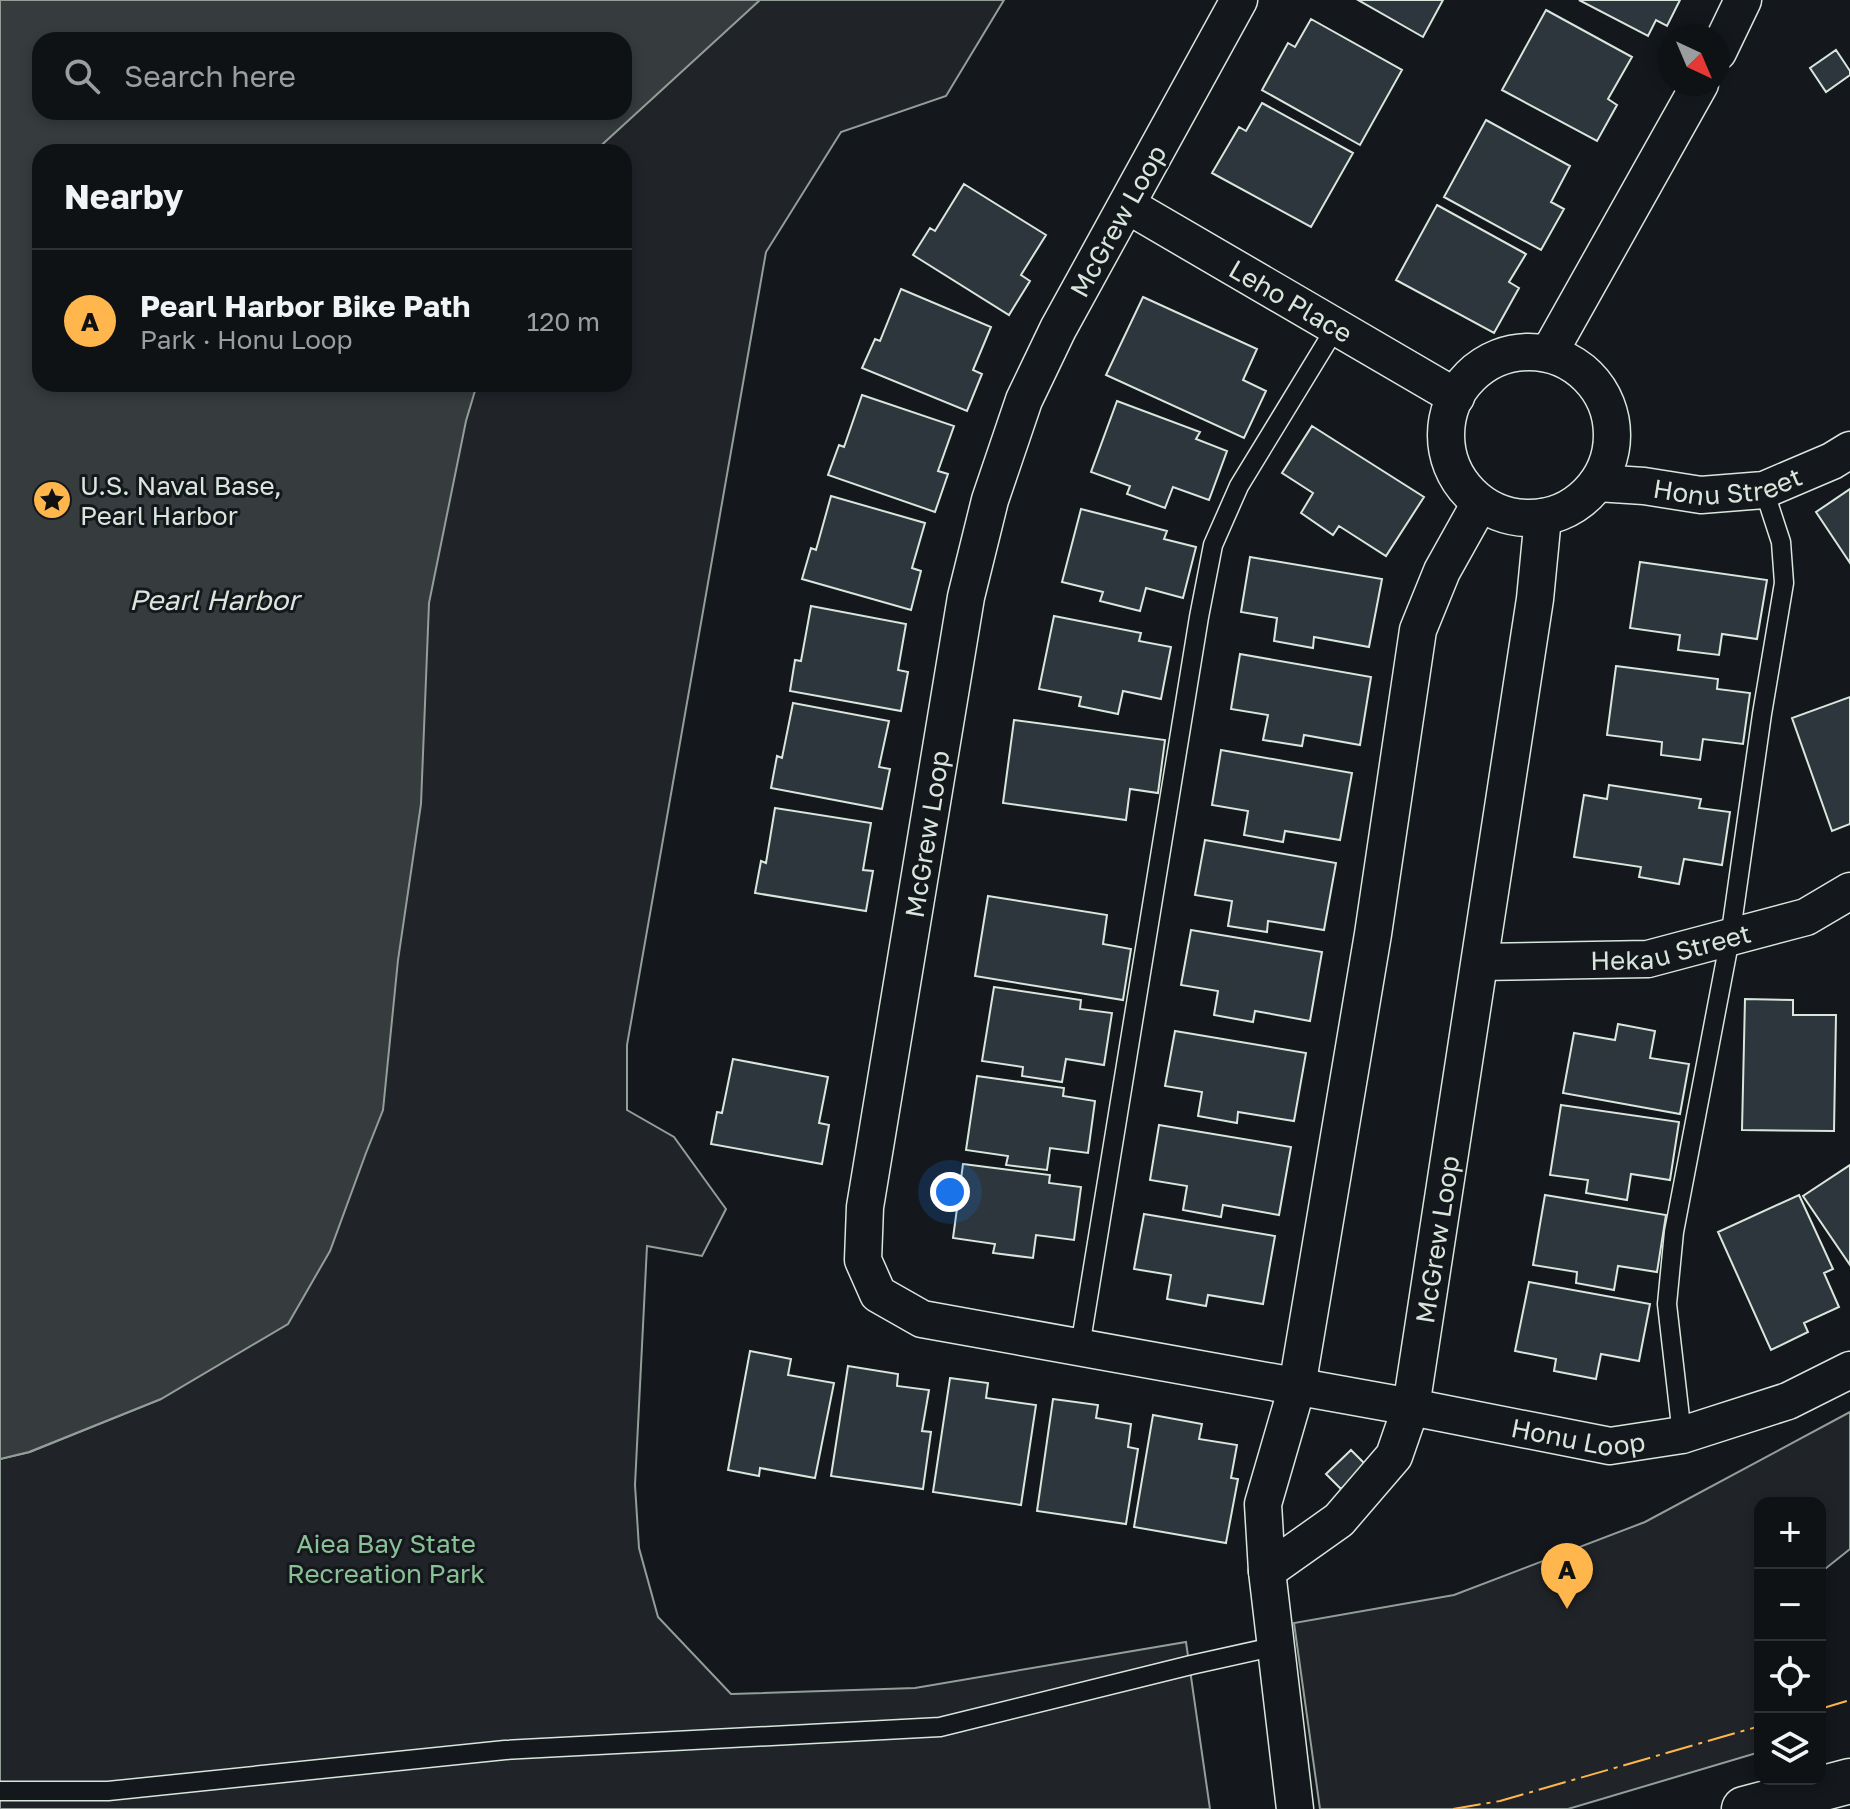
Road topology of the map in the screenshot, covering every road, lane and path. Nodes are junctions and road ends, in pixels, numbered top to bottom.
1 (1239, 0) edge
2 (1743, 0) edge
3 (1730, 27) edge
4 (1693, 96) edge
5 (1127, 205) junction
6 (1336, 327) junction
7 (1549, 353) junction
8 (1456, 397) junction
9 (1850, 450) edge
10 (1597, 483) junction
11 (1764, 490) junction
12 (1480, 503) junction
13 (1543, 517) junction
14 (1850, 891) edge
15 (1730, 938) junction
16 (1480, 962) junction
17 (1080, 1347) junction
18 (1850, 1370) edge
19 (1297, 1387) junction
20 (1411, 1407) junction
21 (1682, 1435) junction
22 (1267, 1571) junction
23 (1277, 1646) junction
24 (1850, 1781) edge
25 (0, 1791) edge
26 (1295, 1809) edge
27 (1744, 1809) edge

1 - 5 street, McGrew Loop
2 - 3 street
4 - 7 street
5 - 6 street, Leho Place
5 - 17 street, McGrew Loop
6 - 8 street, Leho Place
6 - 17 lane
7 - 8 street
7 - 10 street
8 - 12 street
9 - 11 street, Honu Street
10 - 11 street, Honu Street
10 - 13 street
11 - 15 lane
12 - 13 street
12 - 19 street
13 - 16 street, McGrew Loop
14 - 15 street, Hekau Street
15 - 16 street, Hekau Street
15 - 21 lane
16 - 20 street, McGrew Loop
17 - 19 street, McGrew Loop
18 - 21 street, Honu Loop
19 - 20 street, Honu Loop
19 - 22 street
20 - 21 street, Honu Loop
20 - 22 street, McGrew Loop
22 - 23 street
23 - 25 lane
23 - 26 street
24 - 27 main road

